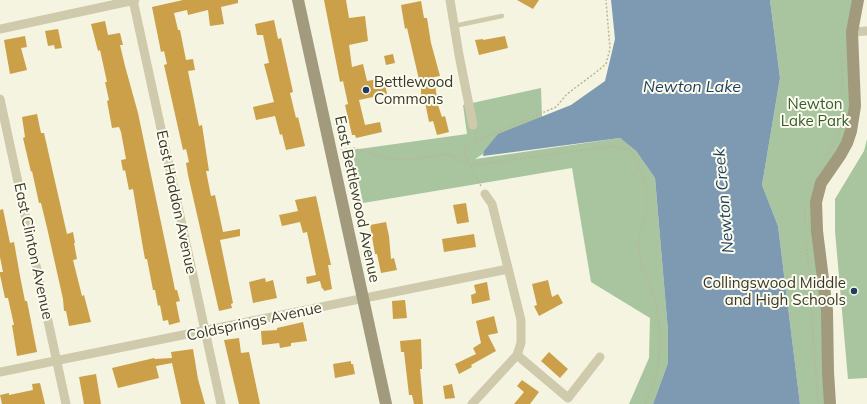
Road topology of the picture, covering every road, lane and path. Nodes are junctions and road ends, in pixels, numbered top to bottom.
1 (134, 0) edge
2 (298, 0) edge
3 (450, 0) edge
4 (606, 0) edge
5 (858, 0) edge
6 (502, 16) dead end
7 (454, 26) junction
8 (0, 29) edge
9 (867, 31) edge
10 (852, 32) junction
11 (0, 99) edge
12 (473, 125) dead end
13 (331, 152) junction
14 (471, 165) junction
15 (485, 194) joint
16 (508, 269) junction
17 (363, 299) junction
18 (205, 332) junction
19 (518, 351) junction
20 (600, 357) dead end
21 (57, 361) junction
22 (0, 372) edge
23 (66, 404) edge
24 (221, 404) edge
25 (386, 404) edge
26 (472, 404) edge
27 (645, 404) edge
28 (830, 404) edge

1 - 8 street
1 - 18 street, East Haddon Avenue
2 - 13 street, East Bettlewood Avenue
3 - 7 street
4 - 14 path
5 - 10 street
6 - 7 lane
7 - 12 street
9 - 10 street
10 - 28 street
11 - 21 street, East Clinton Avenue
13 - 14 path
13 - 17 street, East Bettlewood Avenue
14 - 15 path
14 - 27 path
15 - 16 street
16 - 17 street, Coldsprings Avenue
16 - 19 street
17 - 18 street, Coldsprings Avenue
17 - 25 street, East Bettlewood Avenue
18 - 21 street, Coldsprings Avenue
18 - 24 street, East Haddon Avenue
19 - 20 street
19 - 26 street
21 - 22 street, Coldsprings Avenue
21 - 23 street, East Clinton Avenue

